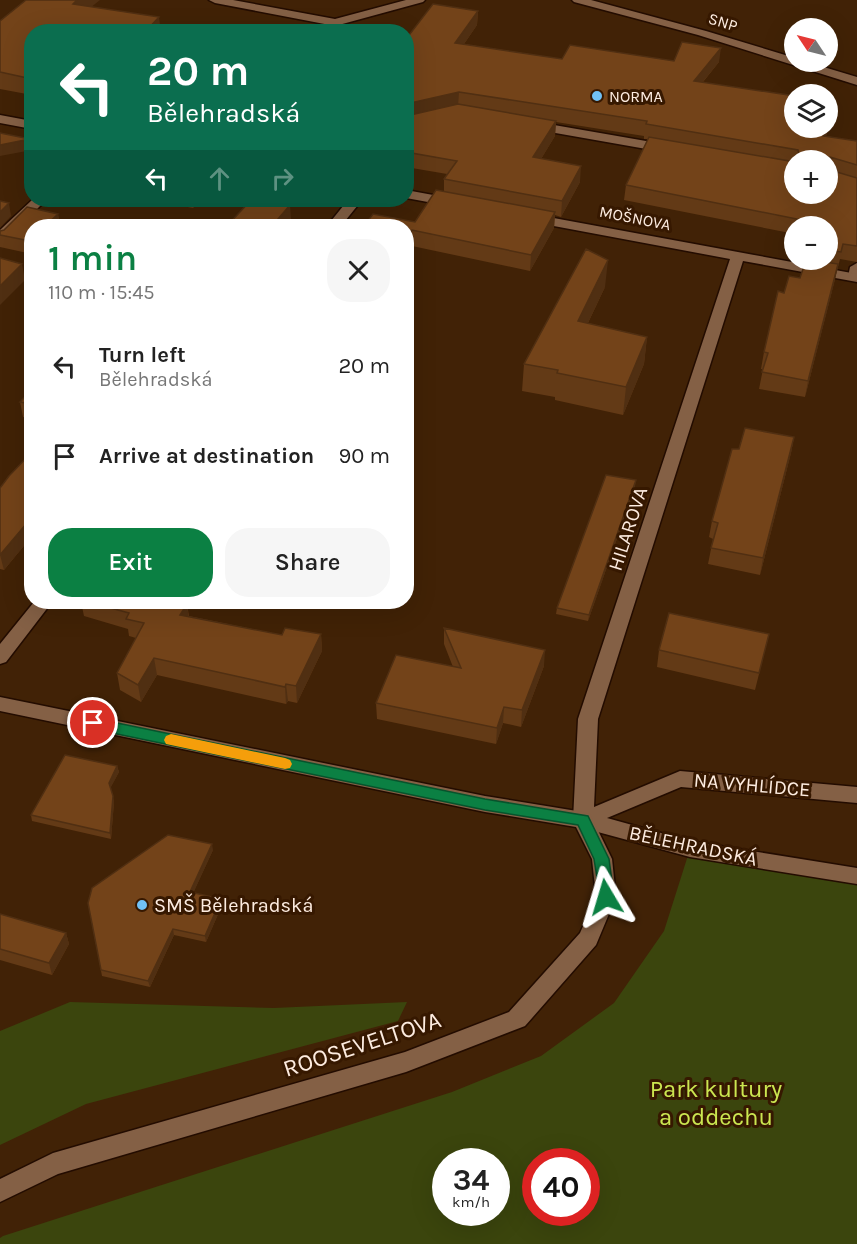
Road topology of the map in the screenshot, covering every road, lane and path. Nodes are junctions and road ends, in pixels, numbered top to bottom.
1 (215, 0) edge
2 (419, 0) edge
3 (578, 0) edge
4 (857, 81) edge
5 (0, 120) edge
6 (516, 123) edge
7 (24, 124) edge
8 (679, 151) edge
9 (414, 196) edge
10 (464, 205) edge
11 (32, 207) edge
12 (349, 207) edge
13 (521, 215) edge
14 (340, 219) edge
15 (0, 238) edge
16 (738, 256) junction
17 (856, 274) edge
18 (38, 609) edge
19 (0, 657) edge
20 (0, 704) edge
21 (857, 795) edge
22 (583, 820) junction
23 (857, 876) edge
24 (0, 1191) edge

1 - 2 street
3 - 4 street, SNP
5 - 7 street
6 - 8 street
9 - 10 street
11 - 15 street
12 - 14 street
13 - 16 street, MOŠNOVA
16 - 17 street, MOŠNOVA
16 - 22 street, HILAROVA
18 - 19 street
20 - 22 street, BĚLEHRADSKÁ
21 - 22 street, NA VYHLÍDCE
22 - 23 street, BĚLEHRADSKÁ
22 - 24 street, ROOSEVELTOVA

